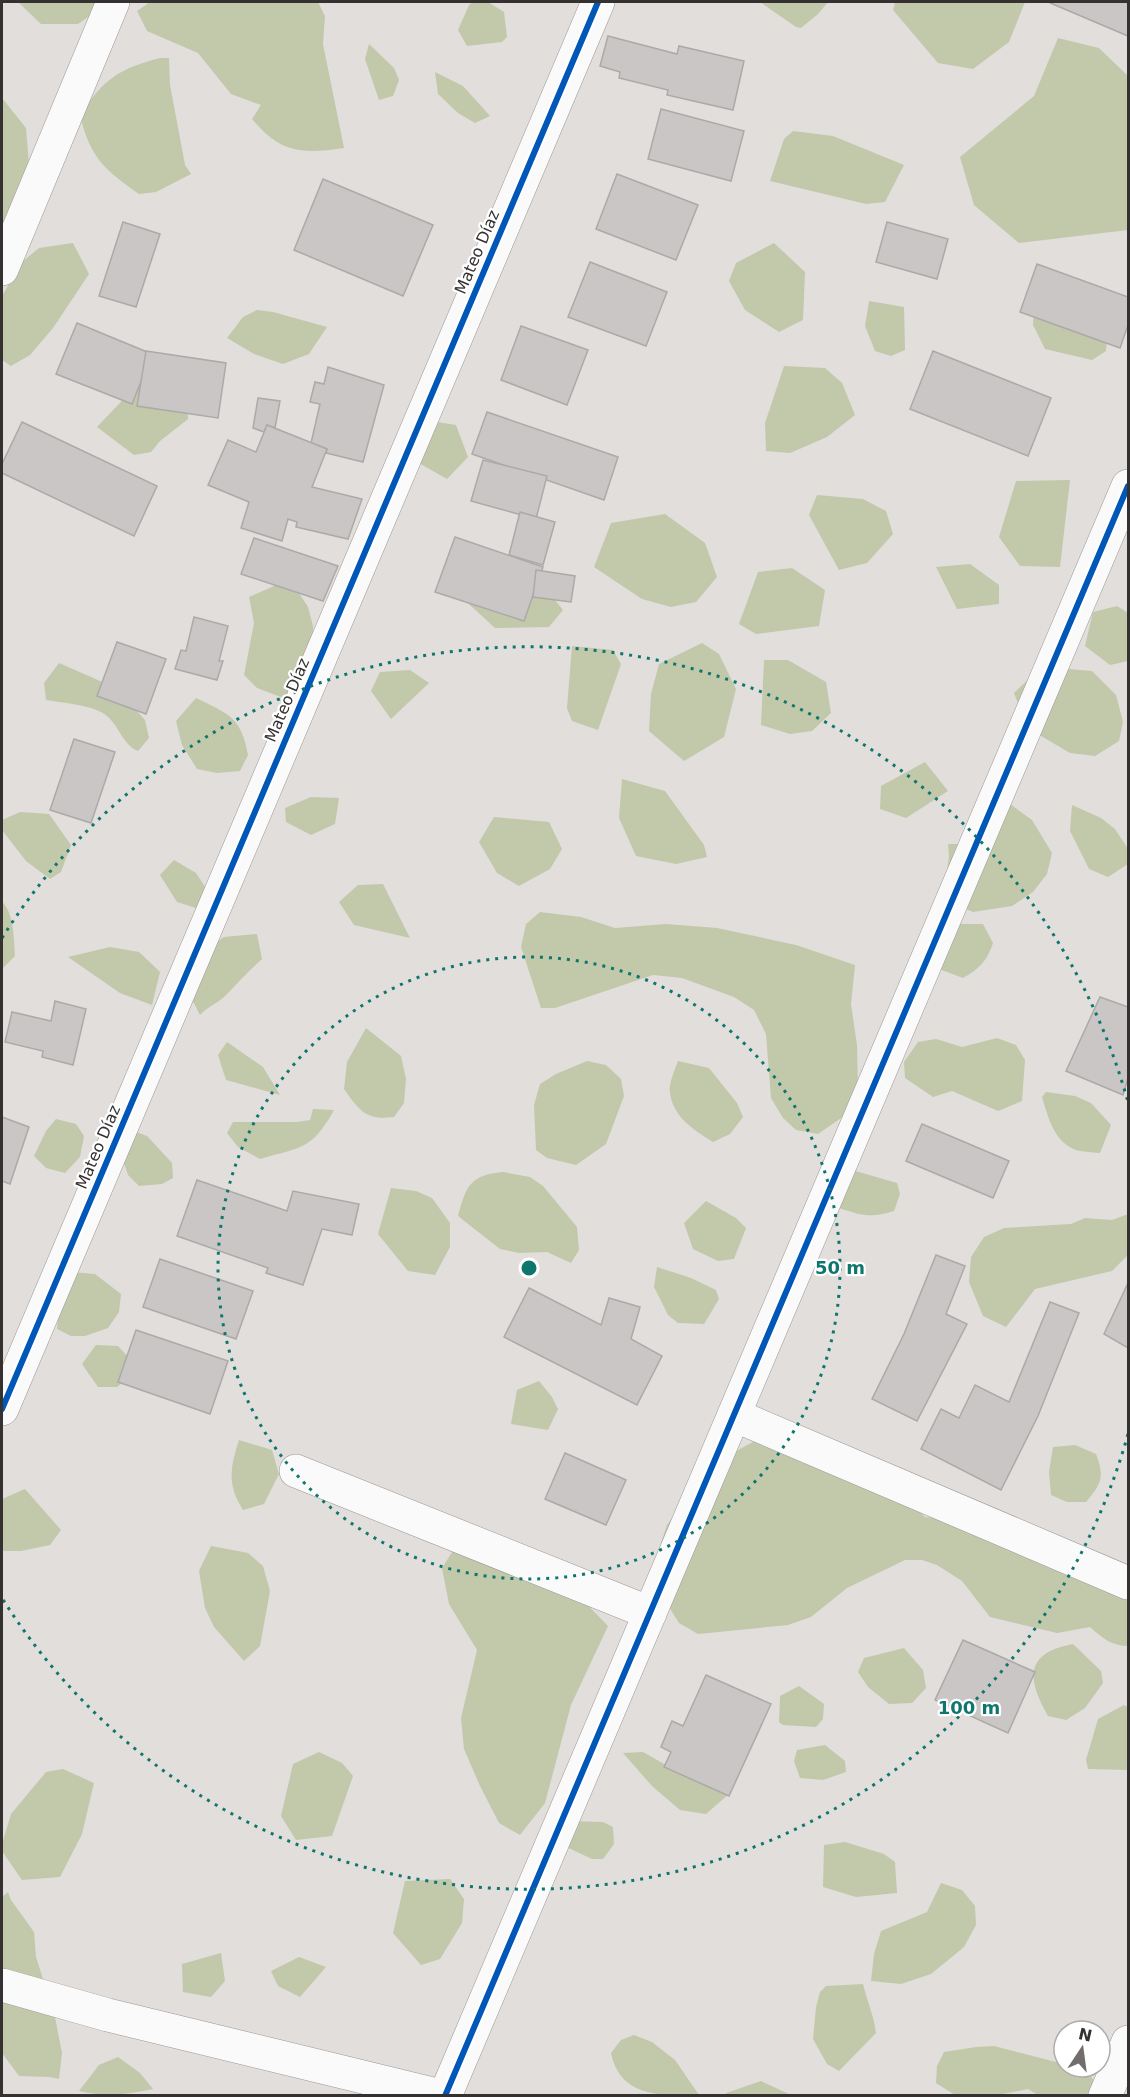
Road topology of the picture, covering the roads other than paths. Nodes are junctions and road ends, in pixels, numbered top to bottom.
1 (113, 2) edge
2 (598, 2) edge
3 (2, 269) edge
4 (1128, 486) edge
5 (2, 1409) edge
6 (734, 1415) junction
7 (296, 1471) dead end
8 (1128, 1583) edge
9 (650, 1613) junction
10 (2, 1985) edge
11 (1128, 2042) edge
12 (443, 2096) edge
13 (1105, 2096) edge

1 - 3 street
2 - 5 street, Mateo Díaz
4 - 6 street
6 - 8 street
6 - 9 street
7 - 9 street
9 - 12 street
10 - 12 street
11 - 13 street

